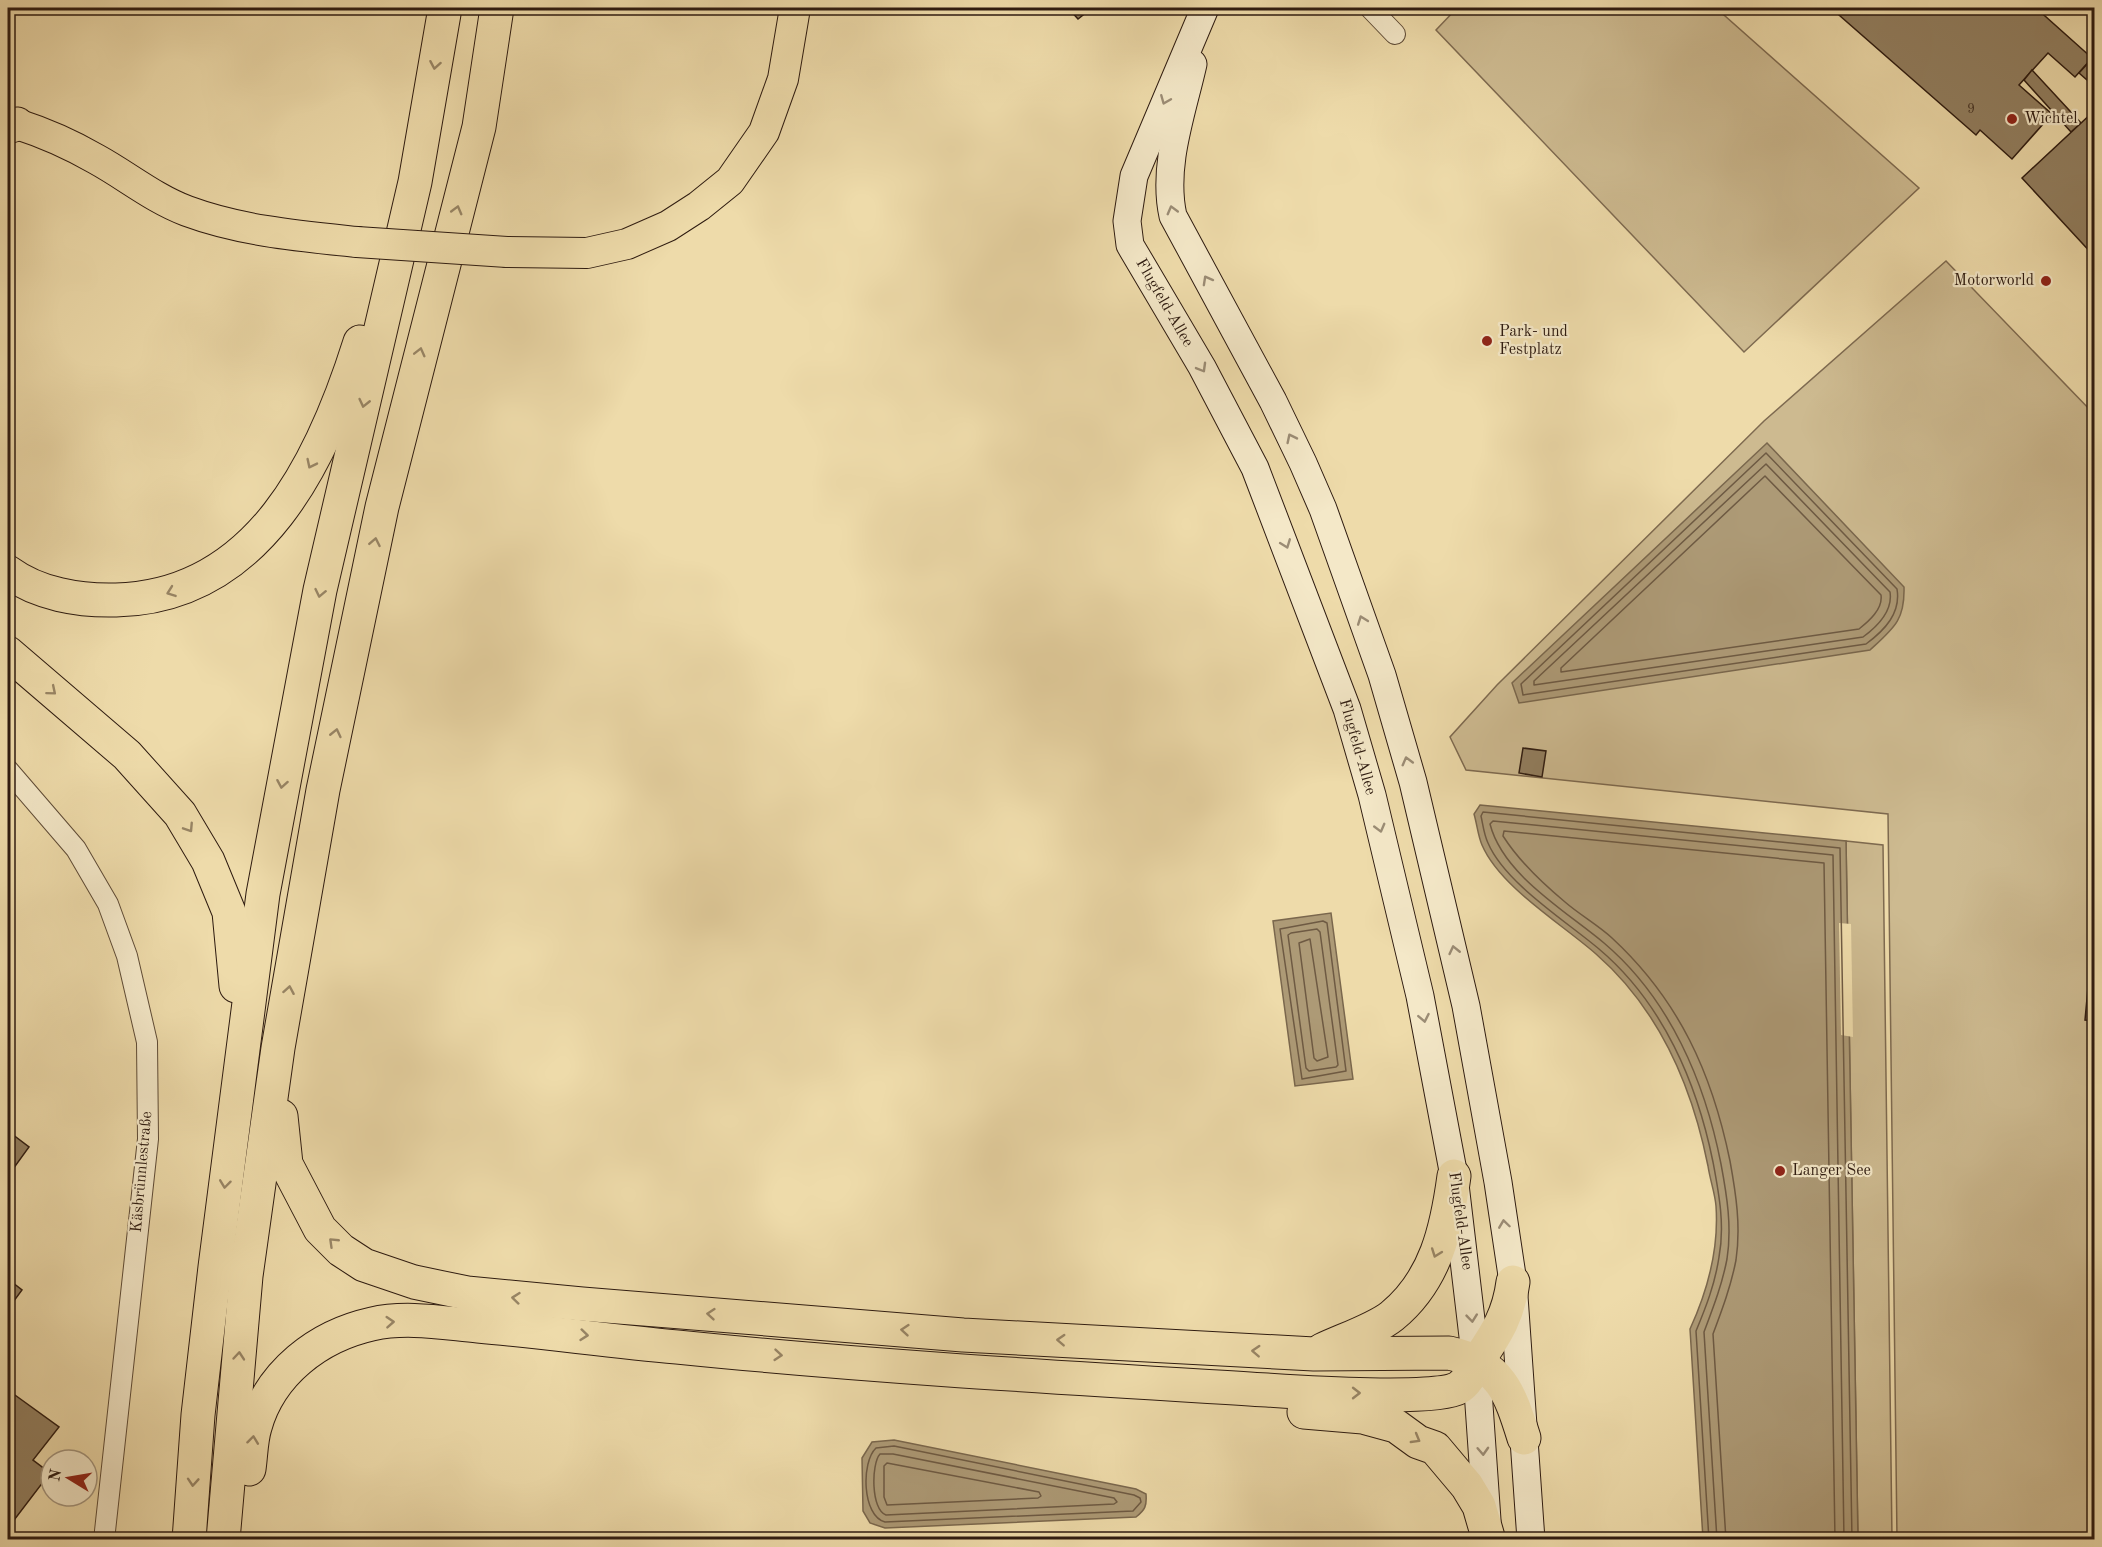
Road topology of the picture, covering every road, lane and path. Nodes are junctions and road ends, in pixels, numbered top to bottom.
1 (445, 8) edge
2 (497, 8) edge
3 (795, 8) edge
4 (1205, 8) edge
5 (1370, 8) edge
6 (1395, 34) dead end
7 (11, 125) edge
8 (415, 182) junction
9 (8, 572) edge
10 (8, 653) edge
11 (8, 770) edge
12 (278, 1048) junction
13 (232, 1126) junction
14 (1454, 1176) junction
15 (1513, 1282) junction
16 (1314, 1354) junction
17 (1476, 1362) junction
18 (963, 1371) junction
19 (1524, 1438) junction
20 (1488, 1538) edge
21 (104, 1539) edge
22 (189, 1539) edge
23 (223, 1539) edge
24 (241, 1539) edge
25 (1531, 1539) edge

1 -> 8 highway
12 -> 2 highway
3 - 7 main road, bridge
4 -> 14 main road, Flugfeld-Allee
15 -> 4 main road, Flugfeld-Allee
5 - 6 street
8 -> 9 highway
8 -> 13 highway
10 -> 13 highway
11 - 21 street, Käsbrünnlestraße
16 -> 12 highway
23 -> 12 highway
13 -> 22 highway
14 -> 16 highway
14 -> 17 main road, Flugfeld-Allee
15 - 17 highway
15 - 19 main road, Flugfeld-Allee
16 - 17 highway
18 -> 17 highway
17 - 19 highway
17 -> 20 main road, Flugfeld-Allee
18 -> 20 highway
24 -> 18 highway
19 - 25 main road, Flugfeld-Allee

